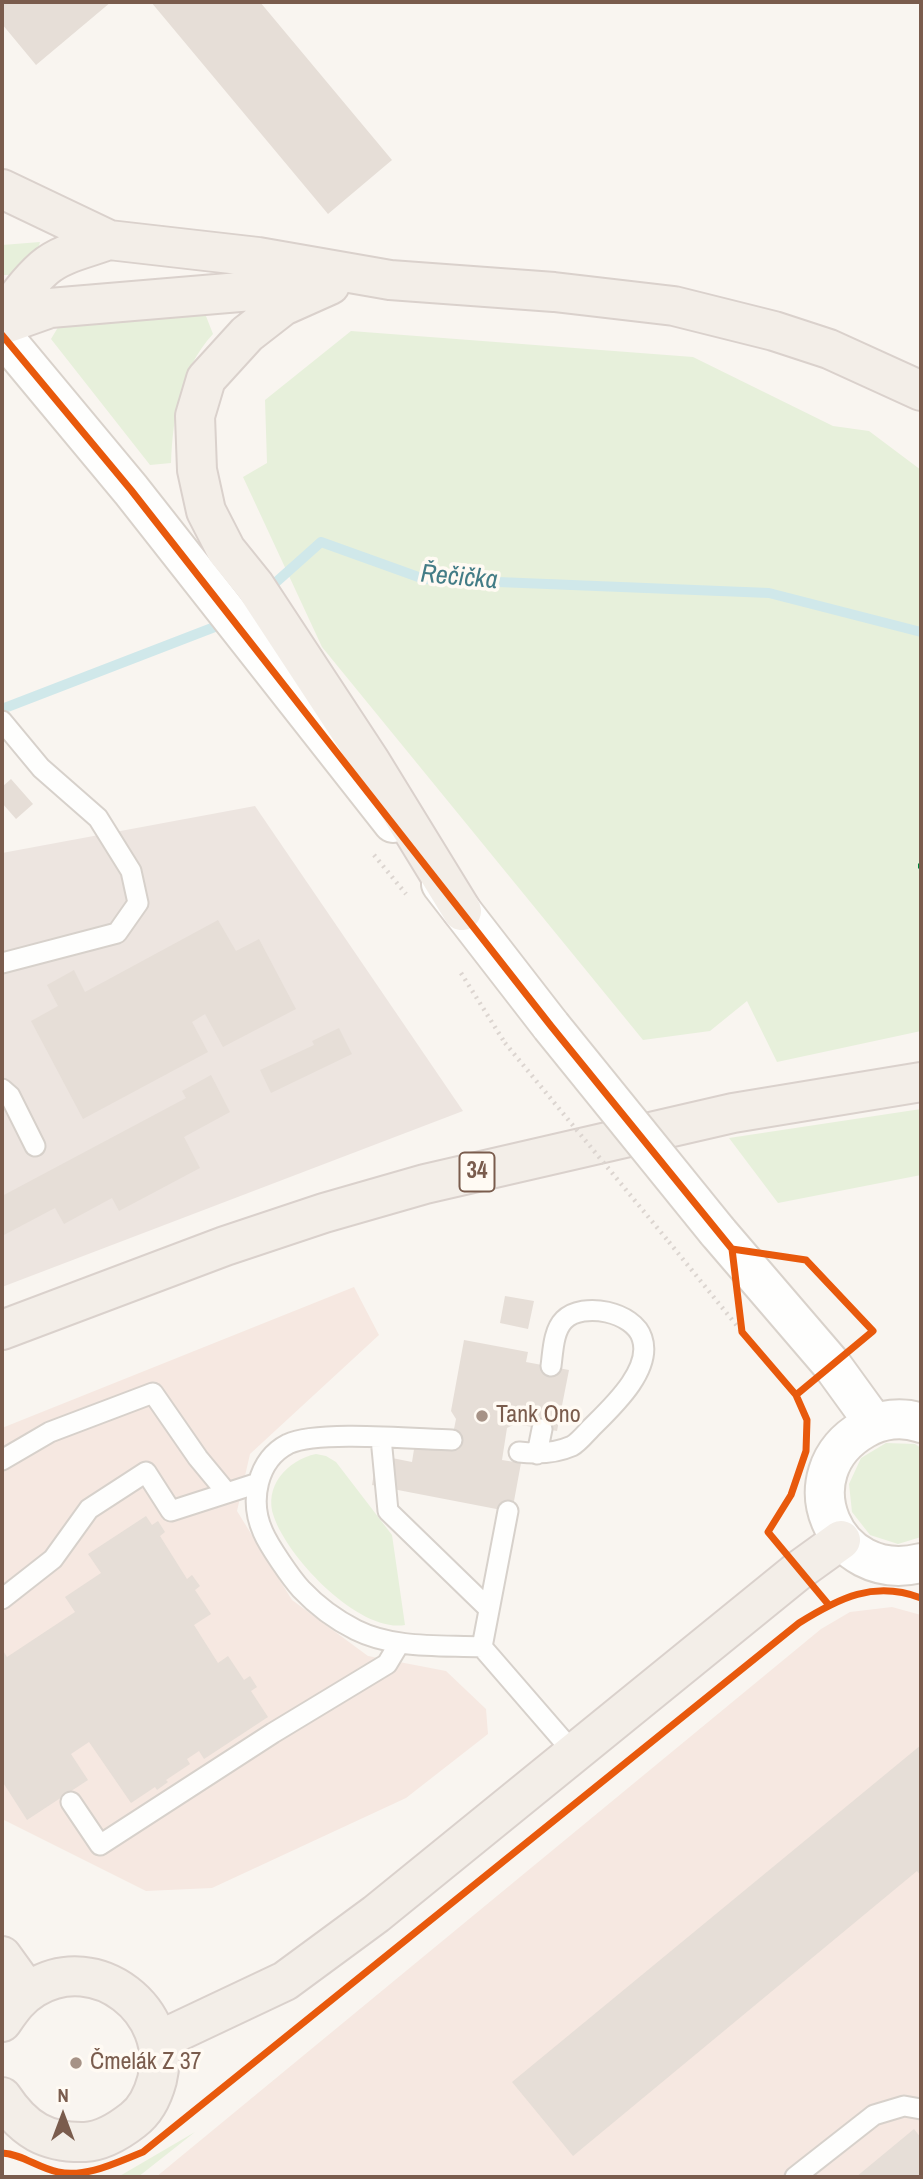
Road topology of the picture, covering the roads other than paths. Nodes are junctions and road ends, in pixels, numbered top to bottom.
1 (2, 189) edge
2 (109, 240) junction
3 (390, 280) junction
4 (330, 285) junction
5 (2, 319) edge
6 (2, 326) edge
7 (2, 335) edge
8 (921, 391) edge
9 (2, 721) edge
10 (462, 911) junction
11 (2, 963) edge
12 (921, 1082) edge
13 (2, 1089) edge
14 (35, 1146) dead end
15 (46, 1312) junction
16 (2, 1330) edge
17 (2, 1340) edge
18 (551, 1366) dead end
19 (874, 1423) junction
20 (921, 1423) edge
21 (542, 1429) dead end
22 (382, 1438) junction
23 (452, 1440) dead end
24 (2, 1460) edge
25 (258, 1483) junction
26 (227, 1493) junction
27 (508, 1511) dead end
28 (841, 1540) junction
29 (921, 1563) edge
30 (2, 1599) edge
31 (489, 1609) junction
32 (399, 1644) junction
33 (482, 1647) junction
34 (573, 1752) junction
35 (71, 1802) dead end
36 (2, 1956) edge
37 (28, 1992) junction
38 (2, 2022) edge
39 (158, 2041) junction
40 (2, 2097) edge
41 (921, 2109) edge
42 (795, 2177) edge

1 - 2 main road
2 - 3 main road
2 - 5 main road
3 - 4 main road
3 - 8 main road
4 - 6 main road
4 - 10 main road
7 - 10 main road
9 - 11 lane
10 - 19 main road, bridge
12 - 15 main road, 34
13 - 14 lane
15 - 16 main road, 34
15 - 17 main road
18 - 21 lane
19 - 20 main road
19 - 28 main road
22 - 23 lane
22 - 25 lane
22 - 31 lane
24 - 26 lane
25 - 26 lane
25 - 32 lane
26 - 30 lane
27 - 31 lane
28 - 29 main road
28 - 34 main road
31 - 33 lane
32 - 33 lane
32 - 35 lane
33 - 34 lane
34 - 39 main road
36 - 37 main road
37 - 38 main road
37 - 39 main road
39 - 40 main road
41 - 42 lane

